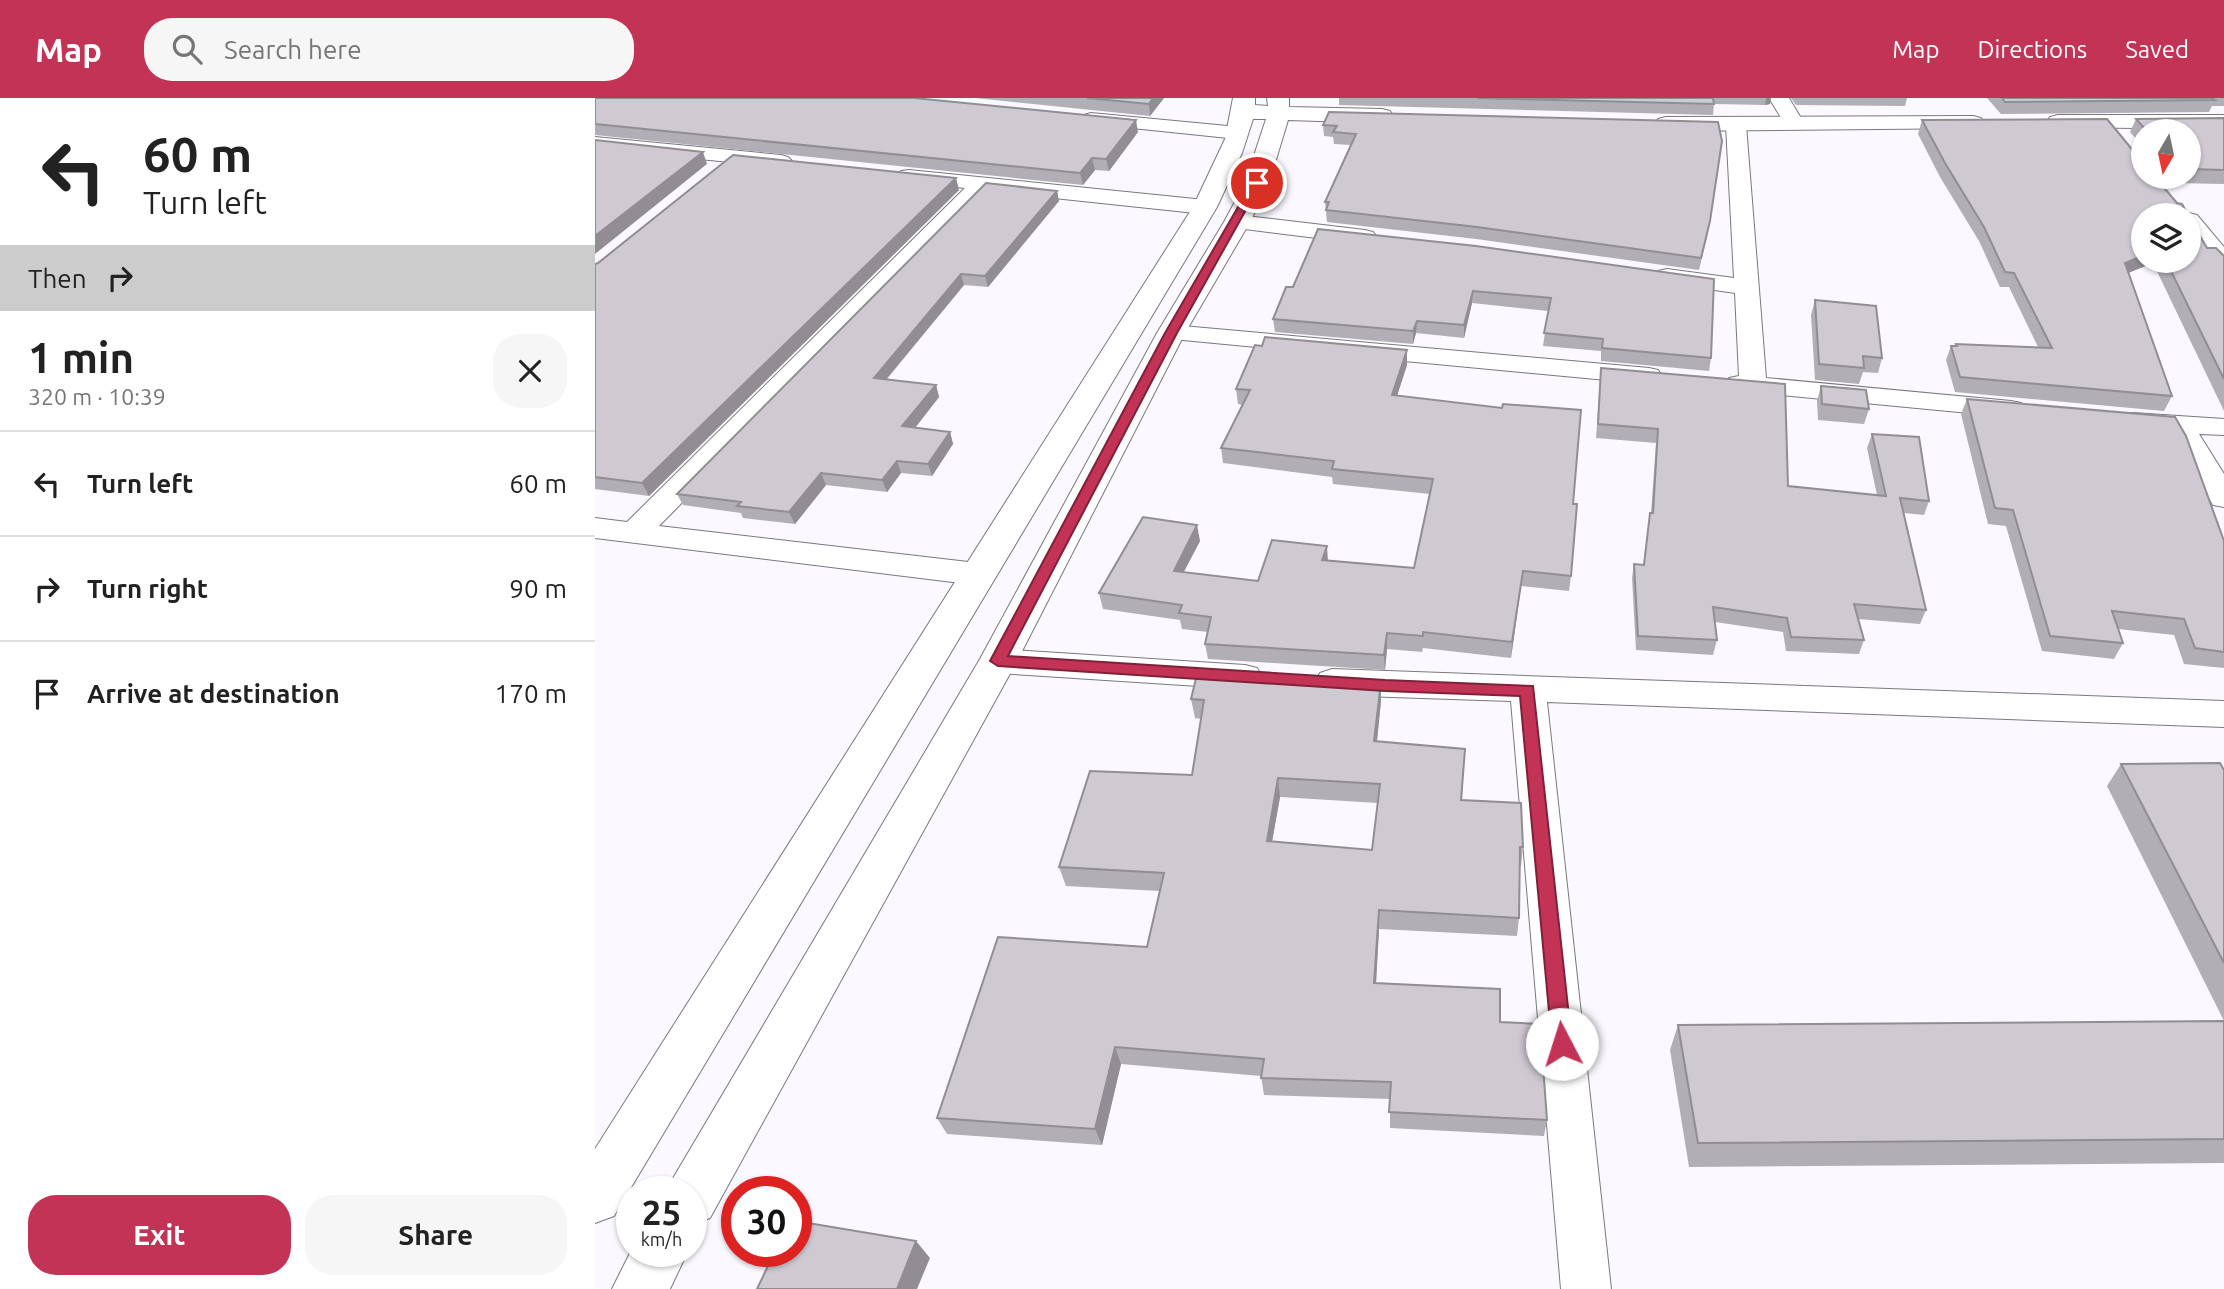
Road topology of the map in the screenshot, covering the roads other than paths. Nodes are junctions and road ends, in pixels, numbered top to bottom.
1 (1779, 98) edge
2 (1257, 111) edge
3 (1399, 116) edge
4 (1071, 118) edge
5 (2039, 122) edge
6 (2107, 122) junction
7 (2224, 122) edge
8 (1641, 123) edge
9 (1999, 123) edge
10 (1736, 125) junction
11 (1795, 125) junction
12 (2122, 139) edge
13 (595, 142) edge
14 (734, 156) junction
15 (802, 164) edge
16 (885, 173) edge
17 (704, 180) edge
18 (982, 184) junction
19 (1221, 215) junction
20 (2201, 234) edge
21 (1383, 239) edge
22 (2224, 262) edge
23 (1639, 272) edge
24 (1748, 287) junction
25 (1171, 333) junction
26 (1670, 377) edge
27 (1711, 381) edge
28 (1753, 385) junction
29 (2041, 412) edge
30 (2110, 418) edge
31 (2179, 425) junction
32 (2224, 427) edge
33 (2224, 499) edge
34 (595, 528) edge
35 (634, 533) junction
36 (977, 574) junction
37 (998, 661) junction
38 (1528, 690) junction
39 (2224, 713) edge
40 (704, 1176) edge
41 (595, 1197) edge
42 (652, 1267) edge
43 (640, 1289) edge
44 (1586, 1289) edge

1 - 11 street
2 - 3 main road
2 - 4 street
2 - 19 main road
5 - 6 main road
6 - 7 main road
6 - 12 street
8 - 10 main road
9 - 11 main road
10 - 11 main road
10 - 24 street
13 - 14 street
14 - 15 street
14 - 17 street
16 - 18 street
18 - 19 street
18 - 35 street
19 - 21 street
19 - 25 main road
19 - 36 main road
20 - 22 street
23 - 24 street
24 - 28 street
25 - 26 street
25 - 37 main road
27 - 28 street
28 - 29 street
30 - 31 street
31 - 32 street
31 - 33 street
34 - 35 street
35 - 36 street
36 - 41 main road
37 - 38 street
37 - 40 main road
38 - 39 street
38 - 44 street
42 - 43 main road

